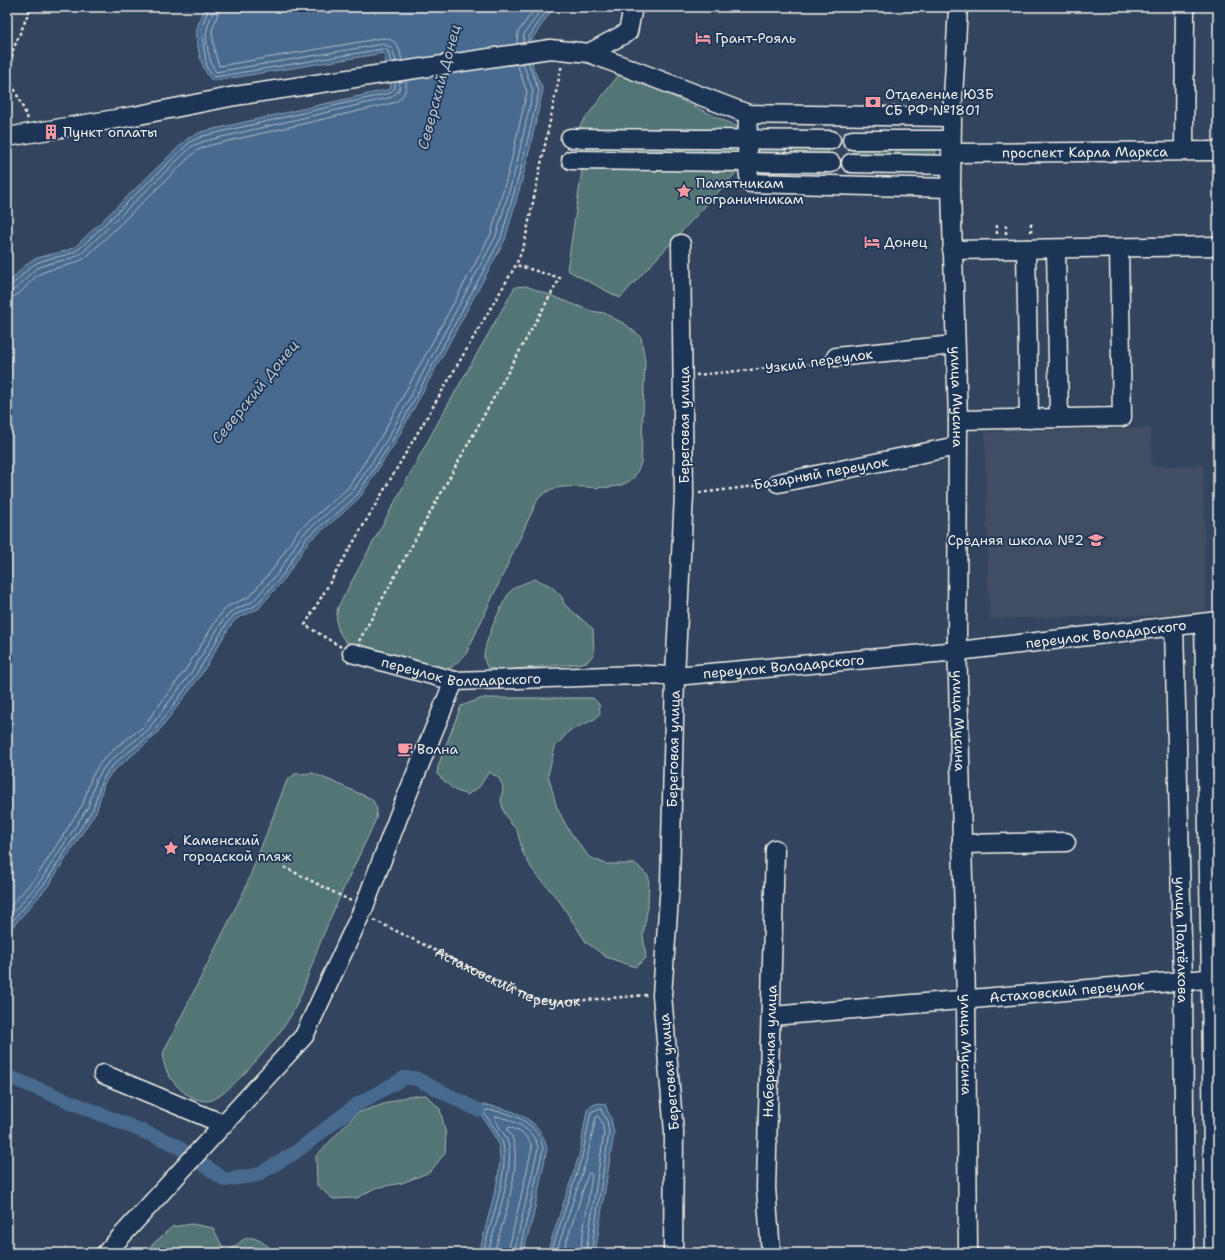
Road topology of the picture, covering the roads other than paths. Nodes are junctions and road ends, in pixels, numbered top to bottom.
1 (633, 7) edge
2 (958, 7) edge
3 (1185, 7) edge
4 (589, 53) junction
5 (748, 114) junction
6 (952, 117) junction
7 (7, 137) edge
8 (570, 138) dead end
9 (747, 140) junction
10 (831, 140) dead end
11 (852, 140) dead end
12 (1184, 150) junction
13 (1218, 151) edge
14 (951, 152) junction
15 (572, 160) dead end
16 (747, 161) junction
17 (831, 163) dead end
18 (851, 163) dead end
19 (951, 188) junction
20 (681, 244) dead end
21 (1218, 246) edge
22 (1119, 248) junction
23 (1026, 249) junction
24 (1056, 249) junction
25 (952, 250) junction
26 (954, 345) junction
27 (836, 357) road end
28 (1059, 418) junction
29 (1029, 419) junction
30 (958, 420) junction
31 (957, 446) junction
32 (778, 483) road end
33 (1211, 622) edge
34 (1174, 627) junction
35 (958, 651) junction
36 (352, 653) road end
37 (675, 676) junction
38 (454, 681) junction
39 (1066, 842) dead end
40 (961, 844) junction
41 (775, 849) dead end
42 (1215, 978) edge
43 (1183, 980) junction
44 (966, 999) junction
45 (772, 1016) junction
46 (103, 1074) dead end
47 (223, 1124) junction
48 (106, 1253) edge
49 (673, 1253) edge
50 (771, 1253) edge
51 (968, 1253) edge
52 (1185, 1253) edge
53 (1214, 1253) edge

1 - 4 street
2 - 6 street
3 - 12 street
4 - 5 street
4 - 7 street
5 - 6 street
5 - 9 street
6 - 14 street, улица Мусина
8 - 9 street
9 - 10 street
9 - 16 street
11 - 14 street, проспект Карла Маркса
12 - 13 street, проспект Карла Маркса
12 - 14 street, проспект Карла Маркса
14 - 18 street, проспект Карла Маркса
14 - 19 street, улица Мусина
15 - 16 street
16 - 17 street
16 - 19 street
19 - 25 street, улица Мусина
20 - 37 street, Береговая улица
21 - 22 street
22 - 24 street
22 - 28 street
23 - 24 street
23 - 25 street
23 - 29 street
24 - 28 street
25 - 26 street, улица Мусина
26 - 27 street, Узкий переулок
26 - 30 street, улица Мусина
28 - 29 street
29 - 30 street
30 - 31 street, улица Мусина
31 - 32 street, Базарный переулок
31 - 35 street, улица Мусина
33 - 34 street, переулок Володарского
33 - 42 street, улица Подтёлкова
34 - 35 street, переулок Володарского
34 - 43 street, улица Подтёлкова
35 - 37 street, переулок Володарского
35 - 40 street, улица Мусина
36 - 38 street, переулок Володарского
37 - 38 street, переулок Володарского
37 - 49 street, Береговая улица
38 - 47 street
39 - 40 street
40 - 44 street, улица Мусина
41 - 45 street, Набережная улица
42 - 43 street, Астаховский переулок
42 - 53 street, улица Подтёлкова
43 - 44 street, Астаховский переулок
43 - 52 street, улица Подтёлкова
44 - 45 street, Астаховский переулок
44 - 51 street, улица Мусина
45 - 50 street, Набережная улица
46 - 47 street
47 - 48 street

